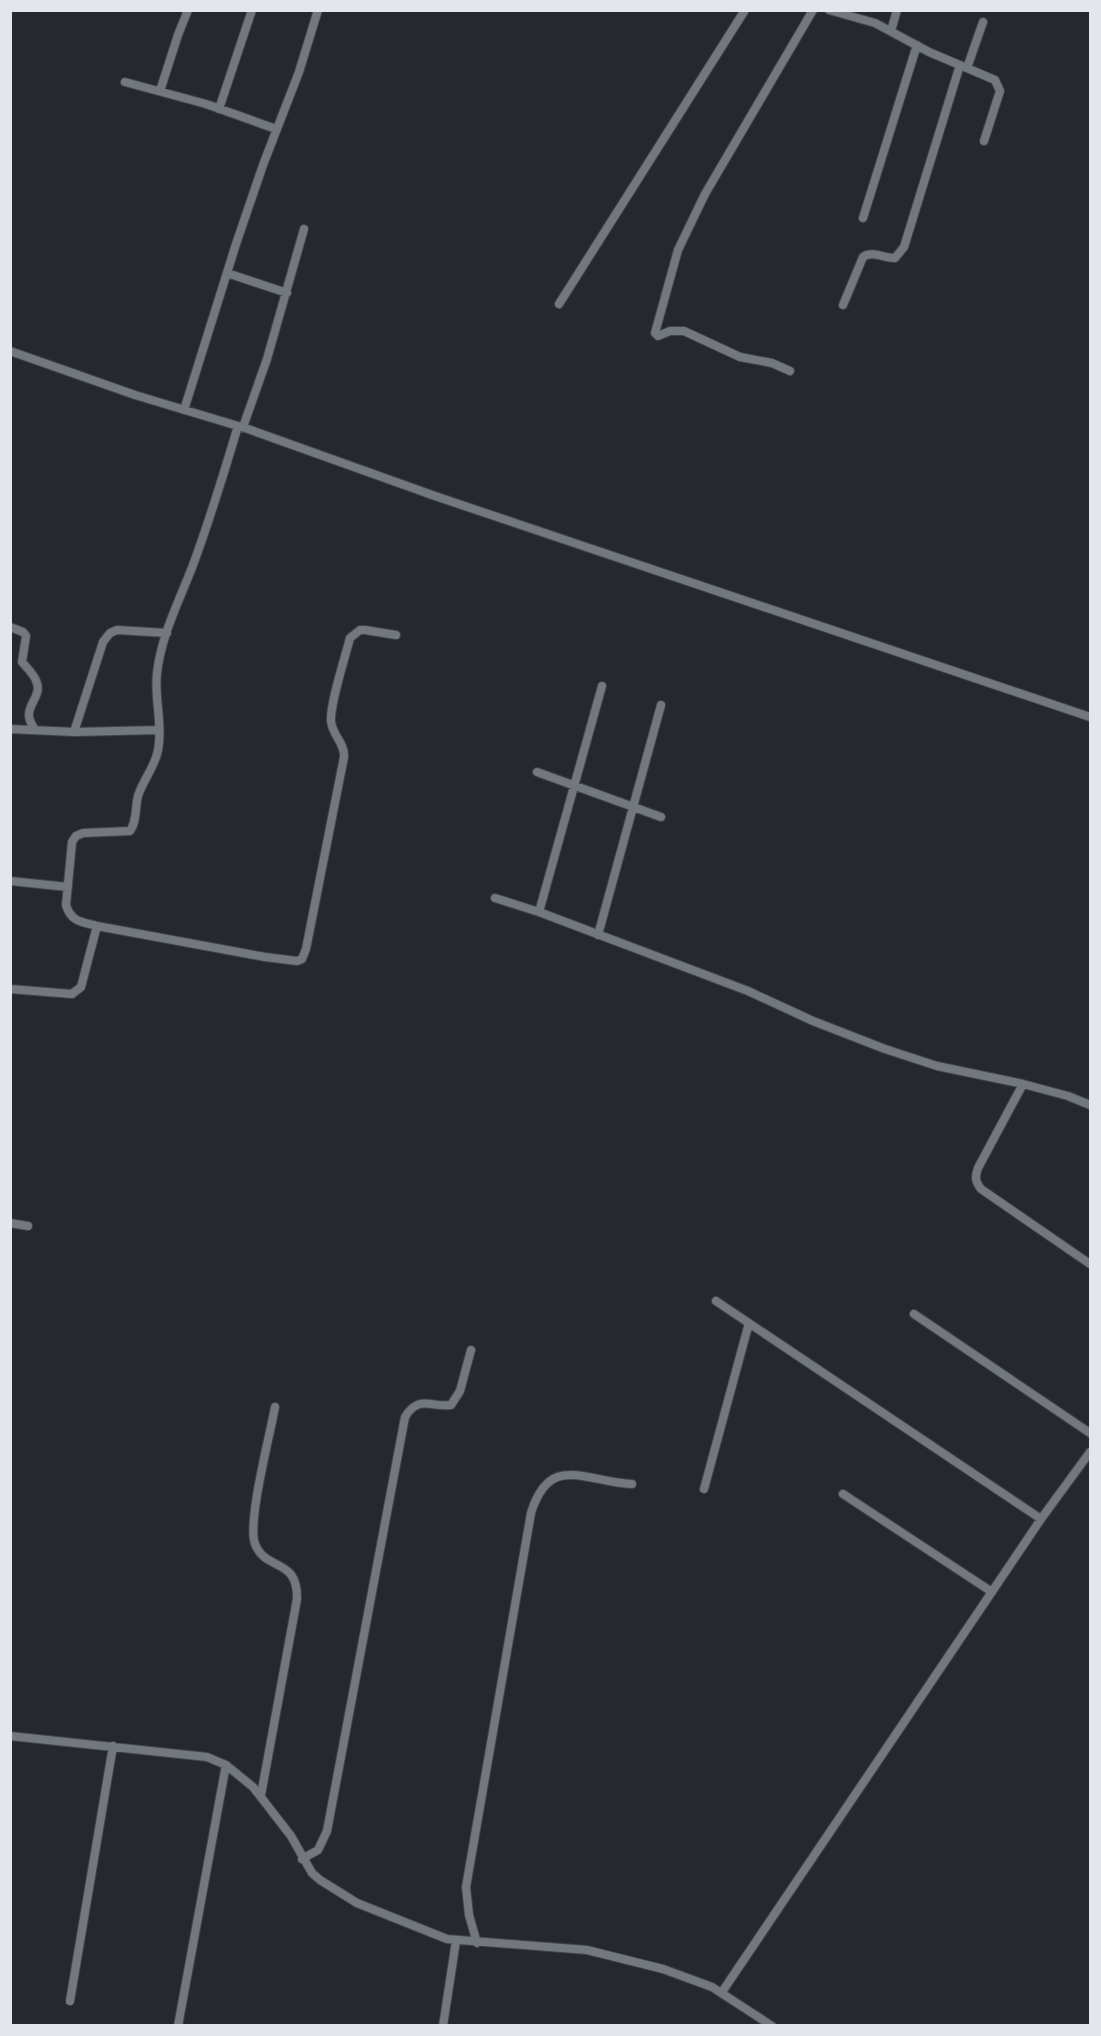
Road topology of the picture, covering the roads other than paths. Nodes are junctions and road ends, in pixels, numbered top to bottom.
1 (188, 10) edge
2 (252, 10) edge
3 (318, 10) edge
4 (744, 10) edge
5 (813, 10) edge
6 (897, 10) edge
7 (832, 11) edge
8 (983, 22) dead end
9 (891, 31) junction
10 (917, 45) junction
11 (963, 66) junction
12 (125, 82) dead end
13 (160, 91) junction
14 (219, 109) junction
15 (276, 129) junction
16 (984, 141) dead end
17 (863, 218) dead end
18 (304, 229) dead end
19 (227, 273) junction
20 (287, 293) junction
21 (559, 304) dead end
22 (843, 305) dead end
23 (10, 351) edge
24 (790, 371) dead end
25 (184, 410) junction
26 (241, 427) junction
27 (10, 627) edge
28 (167, 633) junction
29 (396, 635) dead end
30 (602, 686) dead end
31 (661, 705) dead end
32 (1090, 717) edge
33 (10, 729) edge
34 (35, 730) junction
35 (159, 730) junction
36 (74, 732) junction
37 (537, 772) dead end
38 (574, 786) junction
39 (633, 807) junction
40 (661, 817) dead end
41 (10, 881) edge
42 (68, 887) junction
43 (495, 898) dead end
44 (539, 912) junction
45 (97, 926) junction
46 (598, 935) junction
47 (10, 989) edge
48 (1023, 1084) junction
49 (1090, 1105) edge
50 (10, 1223) edge
51 (28, 1226) dead end
52 (1090, 1264) edge
53 (716, 1301) dead end
54 (914, 1314) dead end
55 (748, 1323) junction
56 (471, 1350) dead end
57 (275, 1407) dead end
58 (1090, 1433) edge
59 (1090, 1452) edge
60 (632, 1484) dead end
61 (704, 1489) dead end
62 (843, 1494) dead end
63 (1041, 1519) junction
64 (992, 1592) junction
65 (10, 1736) edge
66 (113, 1746) junction
67 (226, 1765) junction
68 (261, 1795) junction
69 (302, 1859) junction
70 (456, 1941) junction
71 (477, 1943) junction
72 (722, 1992) junction
73 (70, 2001) dead end
74 (178, 2025) edge
75 (444, 2025) edge
76 (772, 2025) edge

1 - 13 street
2 - 14 street
3 - 15 street
4 - 21 street
5 - 24 street
6 - 9 street
7 - 9 street
8 - 11 street
9 - 10 street
10 - 11 street
10 - 17 street
11 - 16 street
11 - 22 street
12 - 13 street
13 - 14 street
14 - 15 street
15 - 19 street
18 - 20 street
19 - 20 street
19 - 25 street
20 - 26 street
23 - 25 street
25 - 26 street
26 - 28 street
26 - 32 street
27 - 34 street
28 - 35 street
28 - 36 street
29 - 45 street
30 - 38 street
31 - 39 street
33 - 34 street
34 - 36 street
35 - 36 street
35 - 42 street
37 - 38 street
38 - 39 street
38 - 44 street
39 - 40 street
39 - 46 street
41 - 42 street
42 - 45 street
43 - 44 street
44 - 46 street
45 - 47 street
46 - 48 street
48 - 49 street
48 - 52 street
50 - 51 street
53 - 55 street
54 - 58 street
55 - 61 street
55 - 63 street
56 - 69 street
57 - 68 street
59 - 63 street
60 - 71 street
62 - 64 street
63 - 64 street
64 - 72 street
65 - 66 street
66 - 67 street
66 - 73 street
67 - 68 street
67 - 74 street
68 - 69 street
69 - 70 street
70 - 71 street
70 - 75 street
71 - 72 street
72 - 76 street

